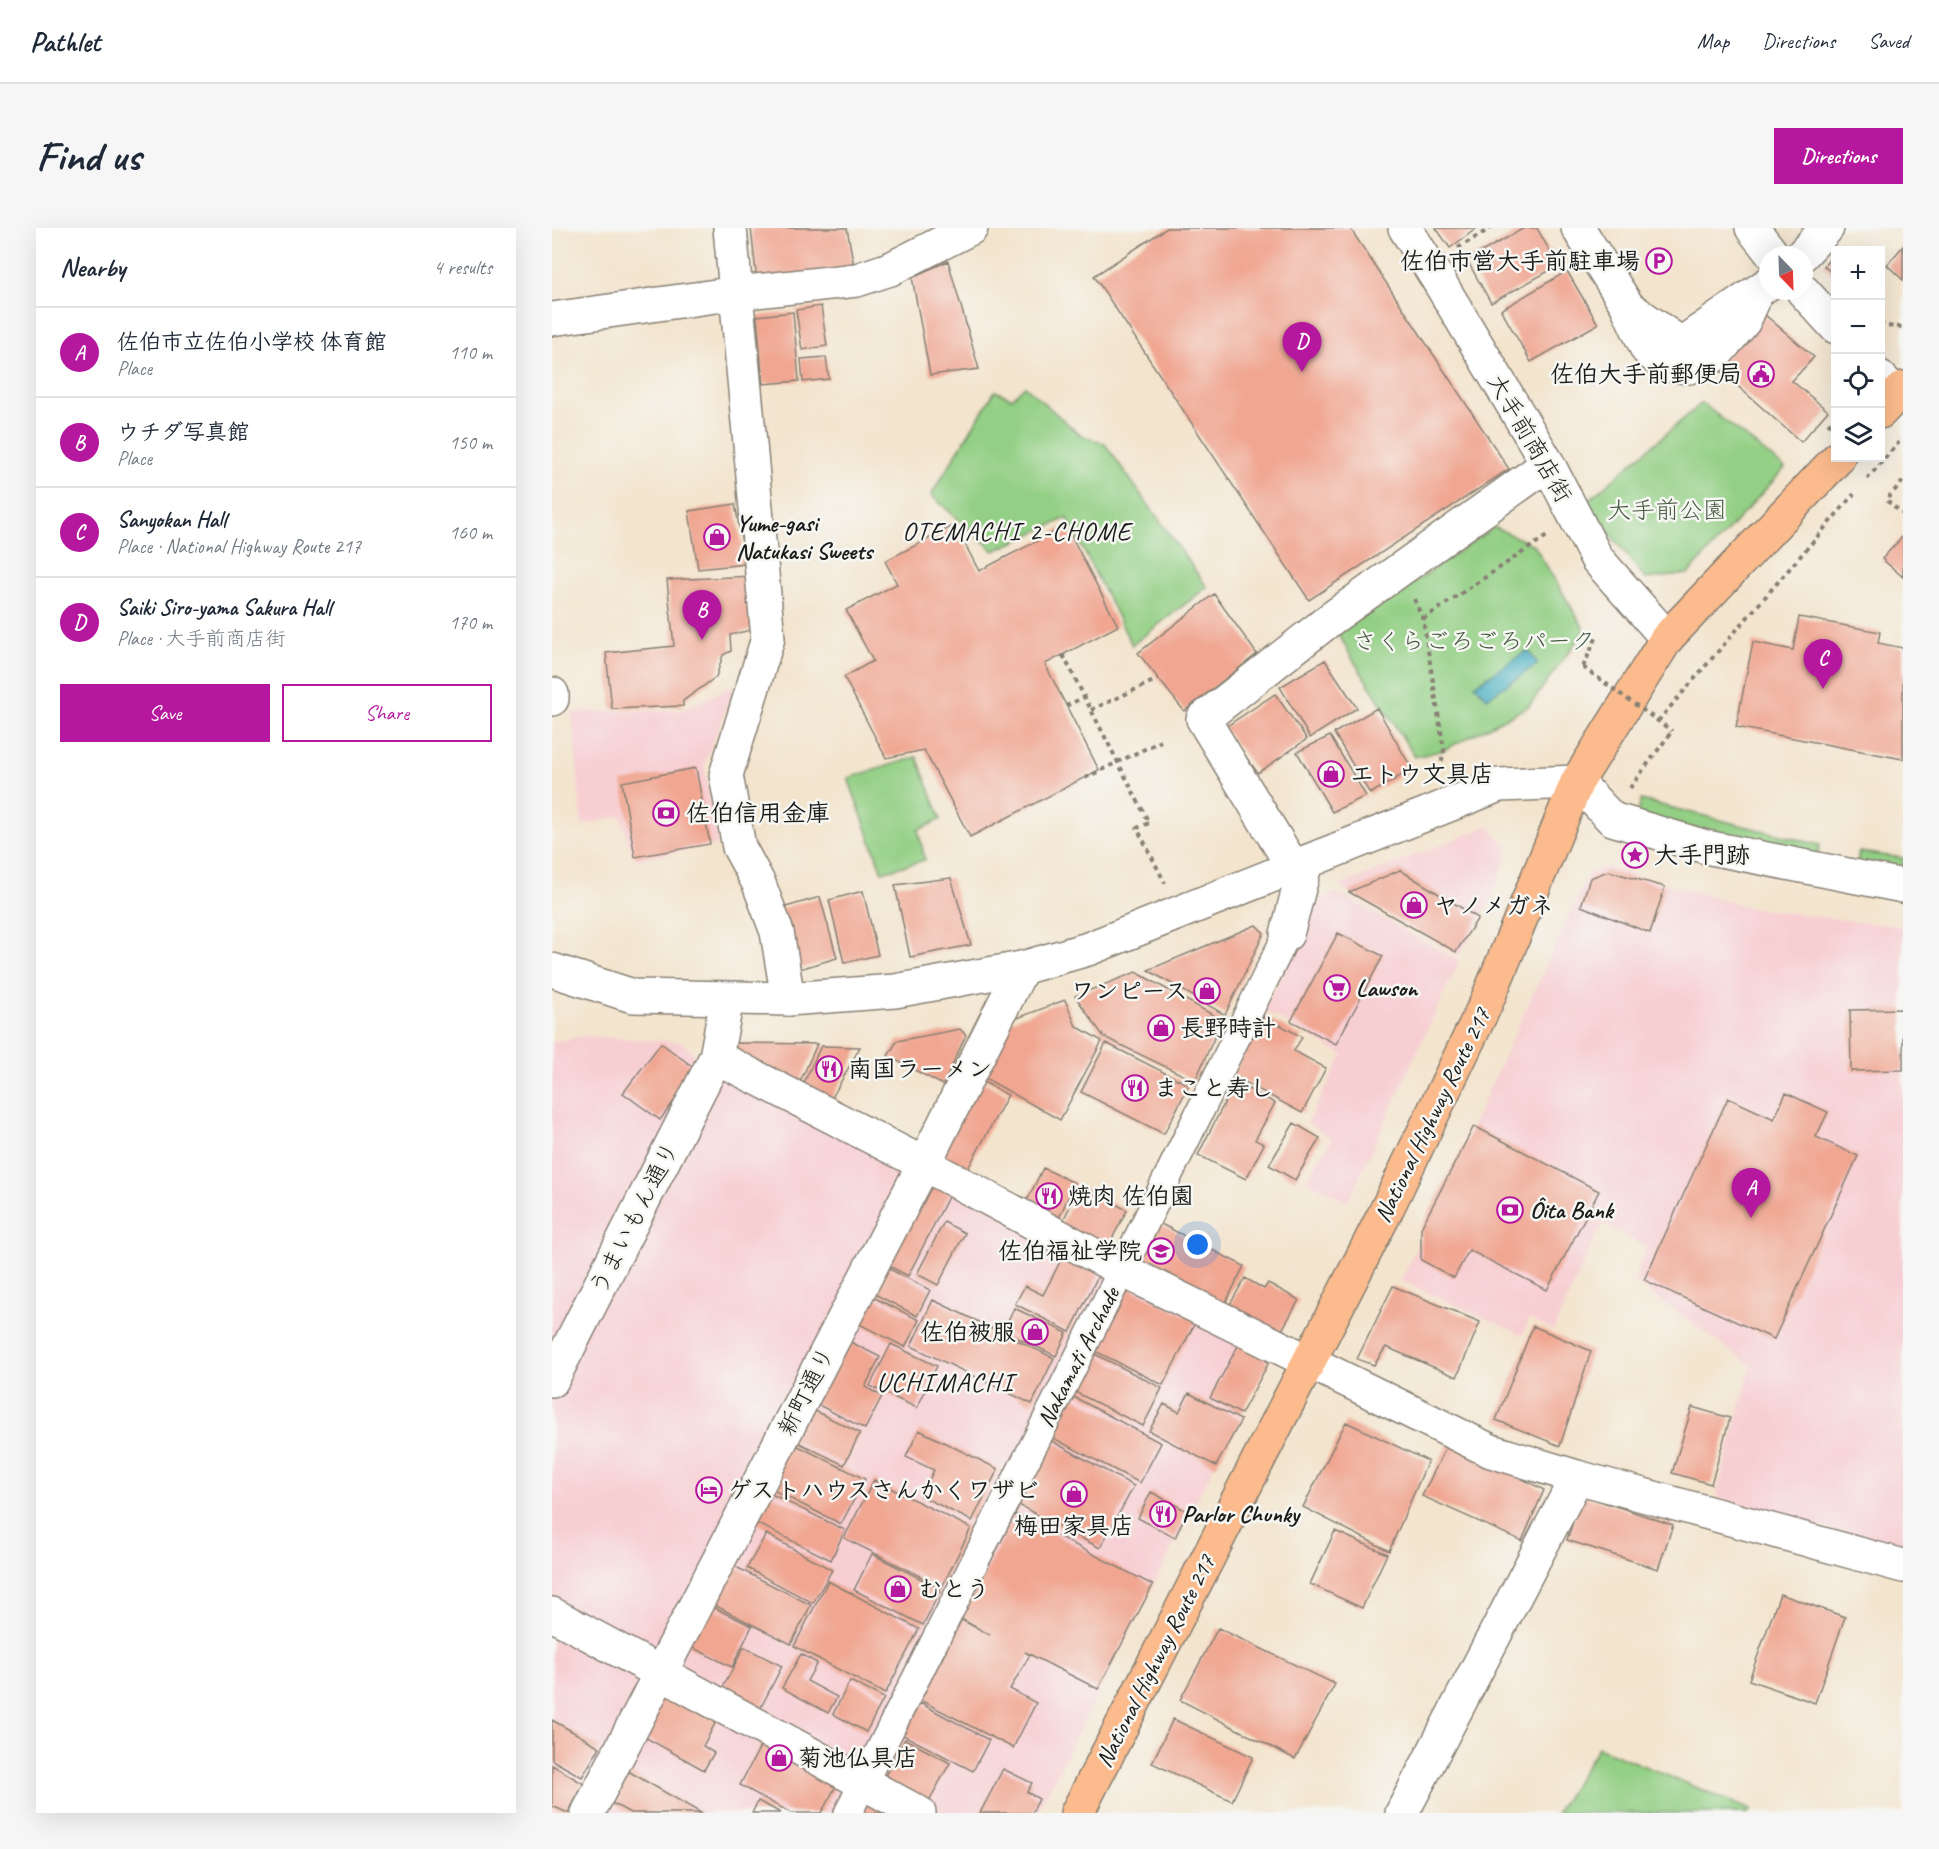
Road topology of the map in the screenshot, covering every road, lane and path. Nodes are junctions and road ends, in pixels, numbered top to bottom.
1 (730, 228) edge
2 (972, 228) edge
3 (1405, 228) edge
4 (1491, 228) edge
5 (1578, 228) edge
6 (1752, 228) edge
7 (1827, 228) edge
8 (1766, 246) edge
9 (1810, 246) edge
10 (1454, 251) dead end
11 (1759, 289) edge
12 (737, 293) junction
13 (1811, 300) edge
14 (552, 319) edge
15 (1831, 322) edge
16 (1885, 326) edge
17 (1903, 327) edge
18 (1903, 437) edge
19 (1834, 462) edge
20 (1548, 464) junction
21 (1903, 481) edge
22 (1903, 514) edge
23 (1548, 535) dead end
24 (1408, 564) junction
25 (1422, 619) junction
26 (1597, 636) dead end
27 (1667, 639) junction
28 (1063, 655) dead end
29 (1158, 679) dead end
30 (552, 694) edge
31 (1084, 697) junction
32 (552, 699) edge
33 (1066, 706) dead end
34 (1091, 710) junction
35 (1659, 721) junction
36 (1161, 741) dead end
37 (1118, 762) junction
38 (1441, 765) dead end
39 (1084, 778) dead end
40 (1577, 782) junction
41 (1629, 789) dead end
42 (1299, 864) junction
43 (1166, 886) dead end
44 (1903, 886) edge
45 (1287, 934) joint
46 (1022, 968) junction
47 (552, 970) edge
48 (727, 999) junction
49 (788, 999) junction
50 (716, 1057) junction
51 (924, 1164) junction
52 (1122, 1270) junction
53 (1309, 1361) junction
54 (552, 1380) edge
55 (1577, 1477) junction
56 (1903, 1566) edge
57 (552, 1614) edge
58 (660, 1673) junction
59 (864, 1782) junction
60 (588, 1813) edge
61 (848, 1813) edge
62 (919, 1813) edge
63 (1077, 1813) edge
64 (1402, 1813) edge

1 - 12 street
2 - 12 street
3 - 20 street, 大手前商店街
4 - 10 path
5 - 11 street
6 - 8 street
7 - 9 street
12 - 14 street
12 - 49 street
13 - 15 street
16 - 17 path
18 - 35 path
19 - 27 highway, National Highway Route 217
20 - 24 street
20 - 27 street, 大手前商店街
21 - 22 path
23 - 25 path
24 - 25 path
24 - 42 street
25 - 38 path
26 - 35 path, bridge
27 - 40 highway, National Highway Route 217
28 - 31 path
29 - 34 path
30 - 32 street
31 - 33 path
31 - 34 path
34 - 37 path
35 - 41 path, bridge
36 - 37 path
37 - 39 path
37 - 43 path
40 - 42 street
40 - 44 street
40 - 53 highway, National Highway Route 217
42 - 45 street, Nakamati Archade
42 - 46 street
45 - 52 street, Nakamati Archade
46 - 49 street
46 - 51 street, 新町通り
47 - 48 street
48 - 49 street
48 - 50 street, うまいもん通り
50 - 51 street
50 - 54 street, うまいもん通り
51 - 52 street
51 - 58 street, 新町通り
52 - 53 street
52 - 59 street, Nakamati Archade
53 - 55 street
53 - 63 highway, National Highway Route 217
55 - 56 street
55 - 64 street
57 - 58 street
58 - 59 street
58 - 60 street, 新町通り
59 - 61 street, Nakamati Archade
59 - 62 street

